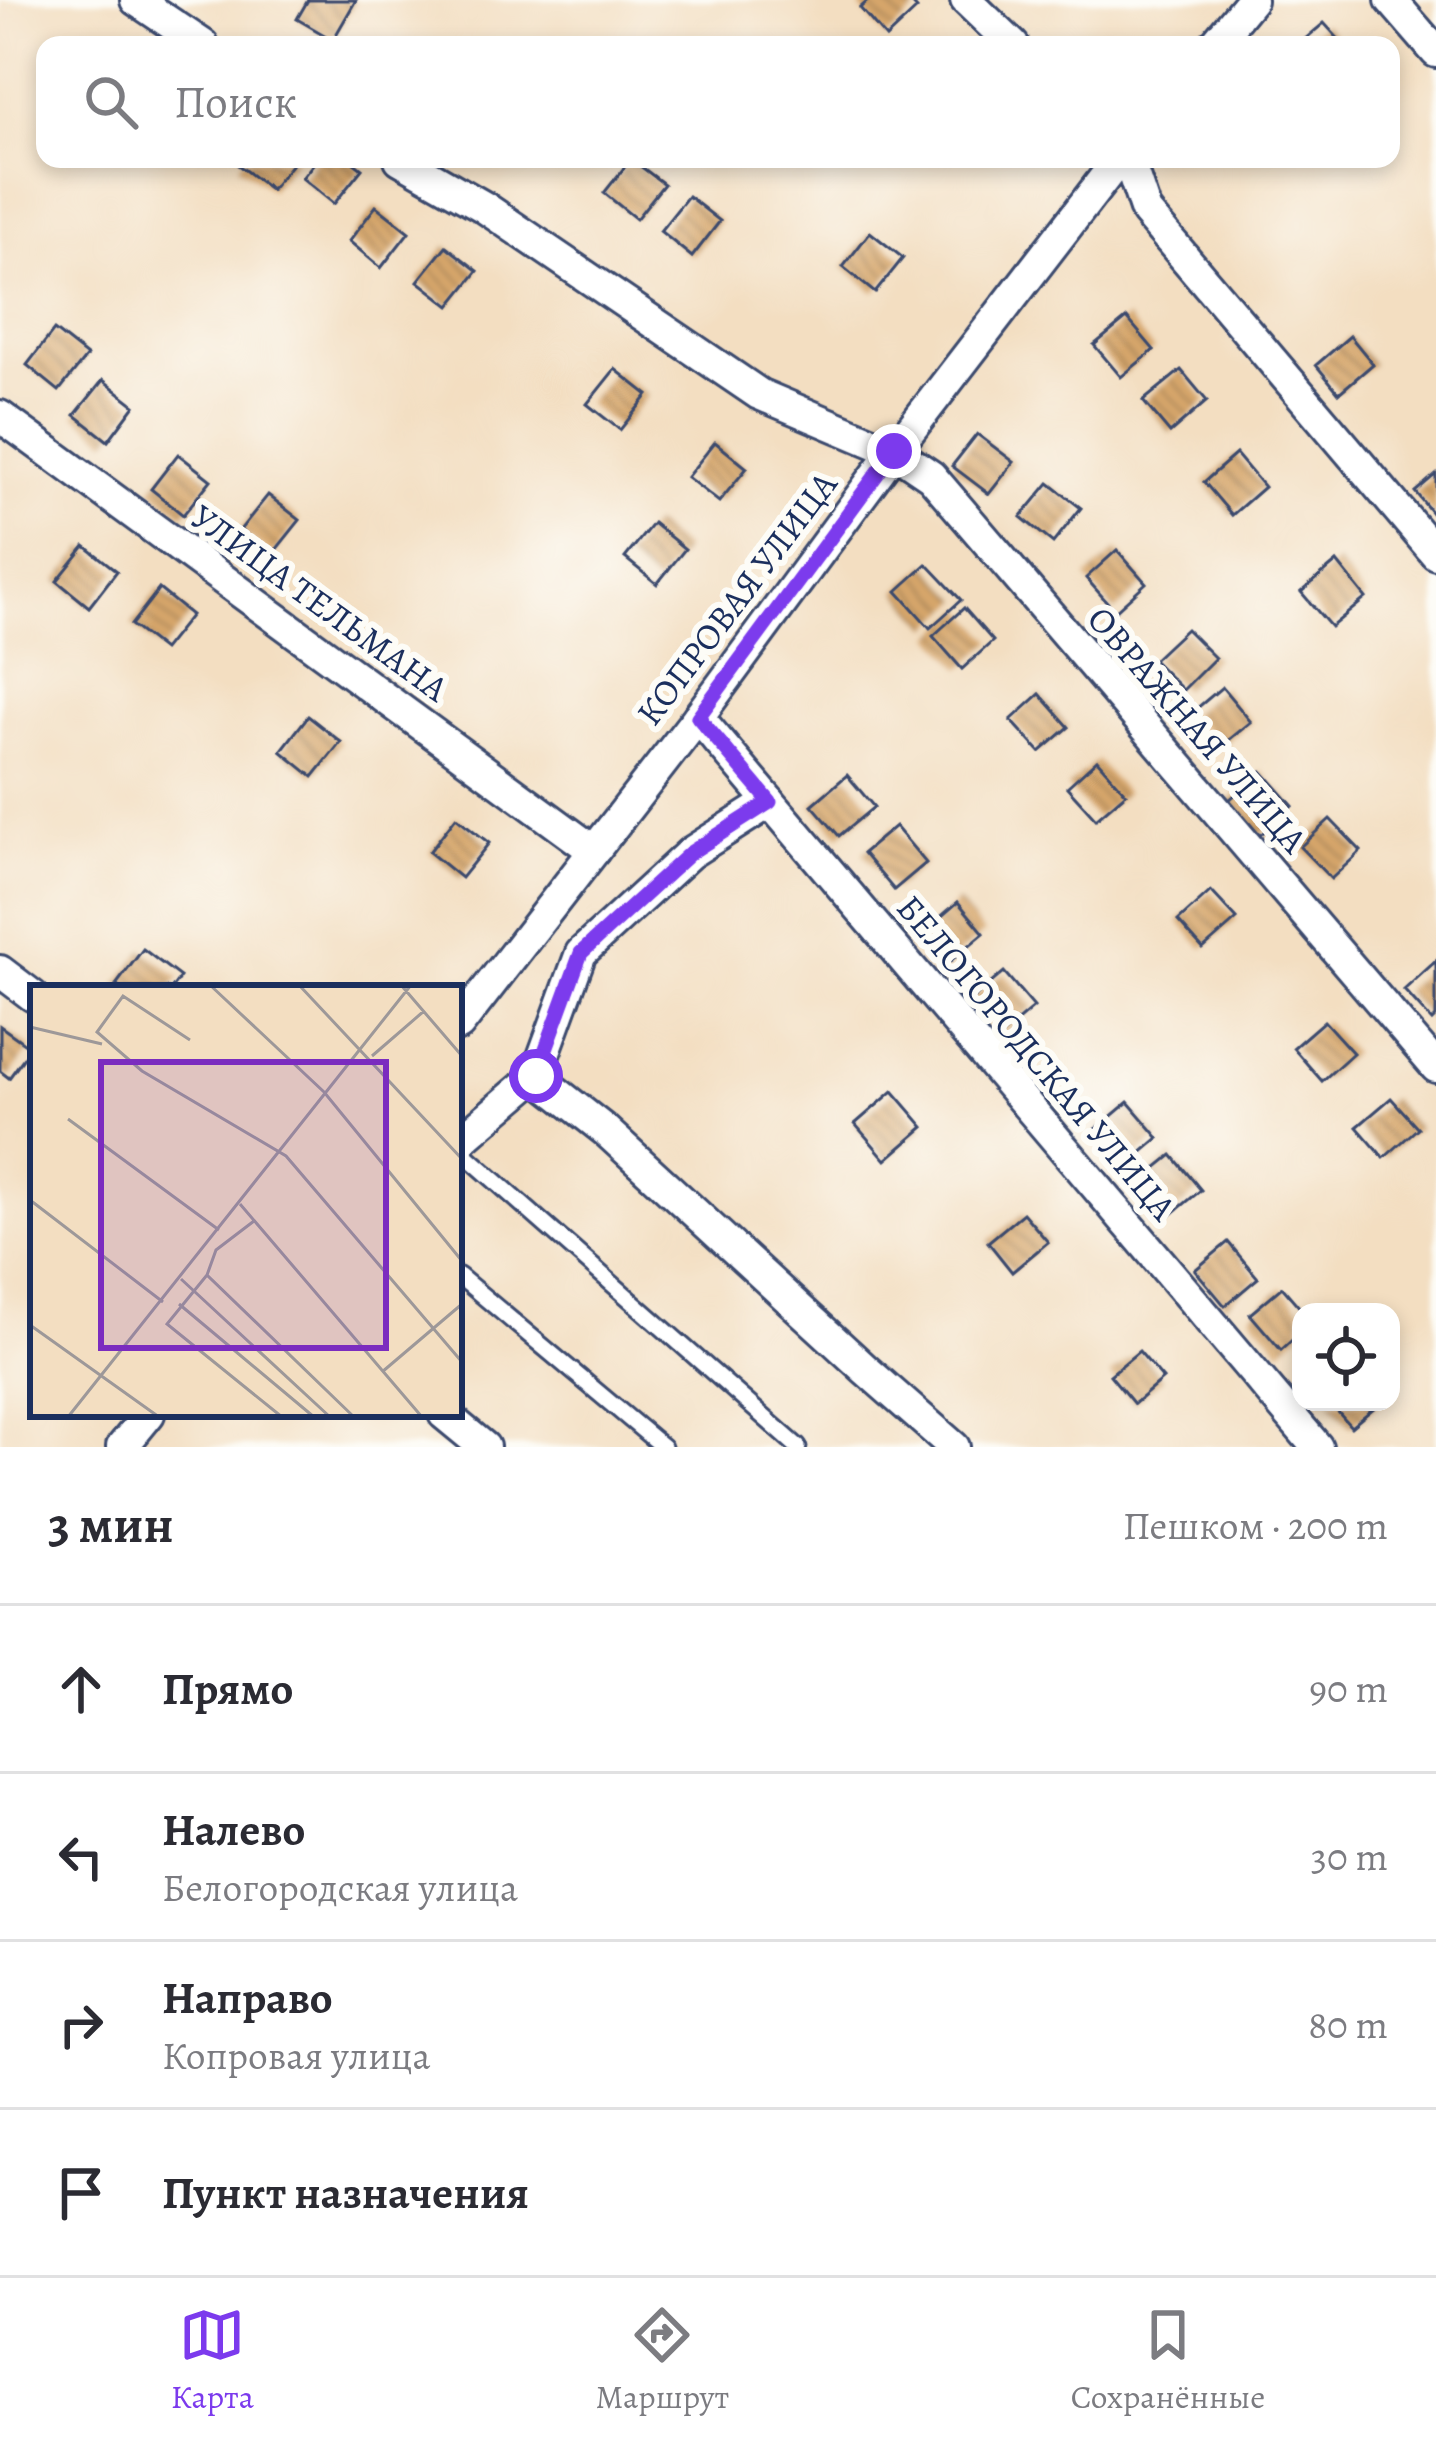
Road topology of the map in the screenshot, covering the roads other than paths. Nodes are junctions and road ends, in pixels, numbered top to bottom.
1 (136, 0) edge
2 (966, 0) edge
3 (1251, 0) edge
4 (1391, 0) edge
5 (190, 36) edge
6 (1004, 36) edge
7 (1221, 36) edge
8 (1436, 52) edge
9 (416, 168) edge
10 (1117, 168) edge
11 (1128, 168) edge
12 (0, 416) edge
13 (894, 451) junction
14 (1436, 554) edge
15 (698, 717) junction
16 (770, 802) junction
17 (594, 851) junction
18 (0, 971) edge
19 (30, 994) edge
20 (462, 1021) edge
21 (1436, 1067) edge
22 (536, 1076) junction
23 (462, 1142) edge
24 (462, 1148) edge
25 (462, 1279) edge
26 (146, 1417) edge
27 (448, 1417) edge
28 (122, 1447) edge
29 (484, 1447) edge
30 (663, 1447) edge
31 (798, 1447) edge
32 (954, 1447) edge
33 (1317, 1447) edge

1 - 5 street
2 - 6 street
3 - 7 street
4 - 8 street
9 - 13 street, ОВРАЖНАЯ УЛИЦА
10 - 13 street, КОПРОВАЯ УЛИЦА
11 - 14 street
12 - 17 street, УЛИЦА ТЕЛЬМАНА
13 - 15 street, КОПРОВАЯ УЛИЦА
13 - 21 street, ОВРАЖНАЯ УЛИЦА
15 - 16 street, БЕЛОГОРОДСКАЯ УЛИЦА
15 - 17 street, КОПРОВАЯ УЛИЦА
16 - 22 street
16 - 33 street, БЕЛОГОРОДСКАЯ УЛИЦА
17 - 20 street, КОПРОВАЯ УЛИЦА
18 - 19 street
22 - 23 street
22 - 32 street
24 - 31 lane
25 - 30 lane
26 - 28 street
27 - 29 street

